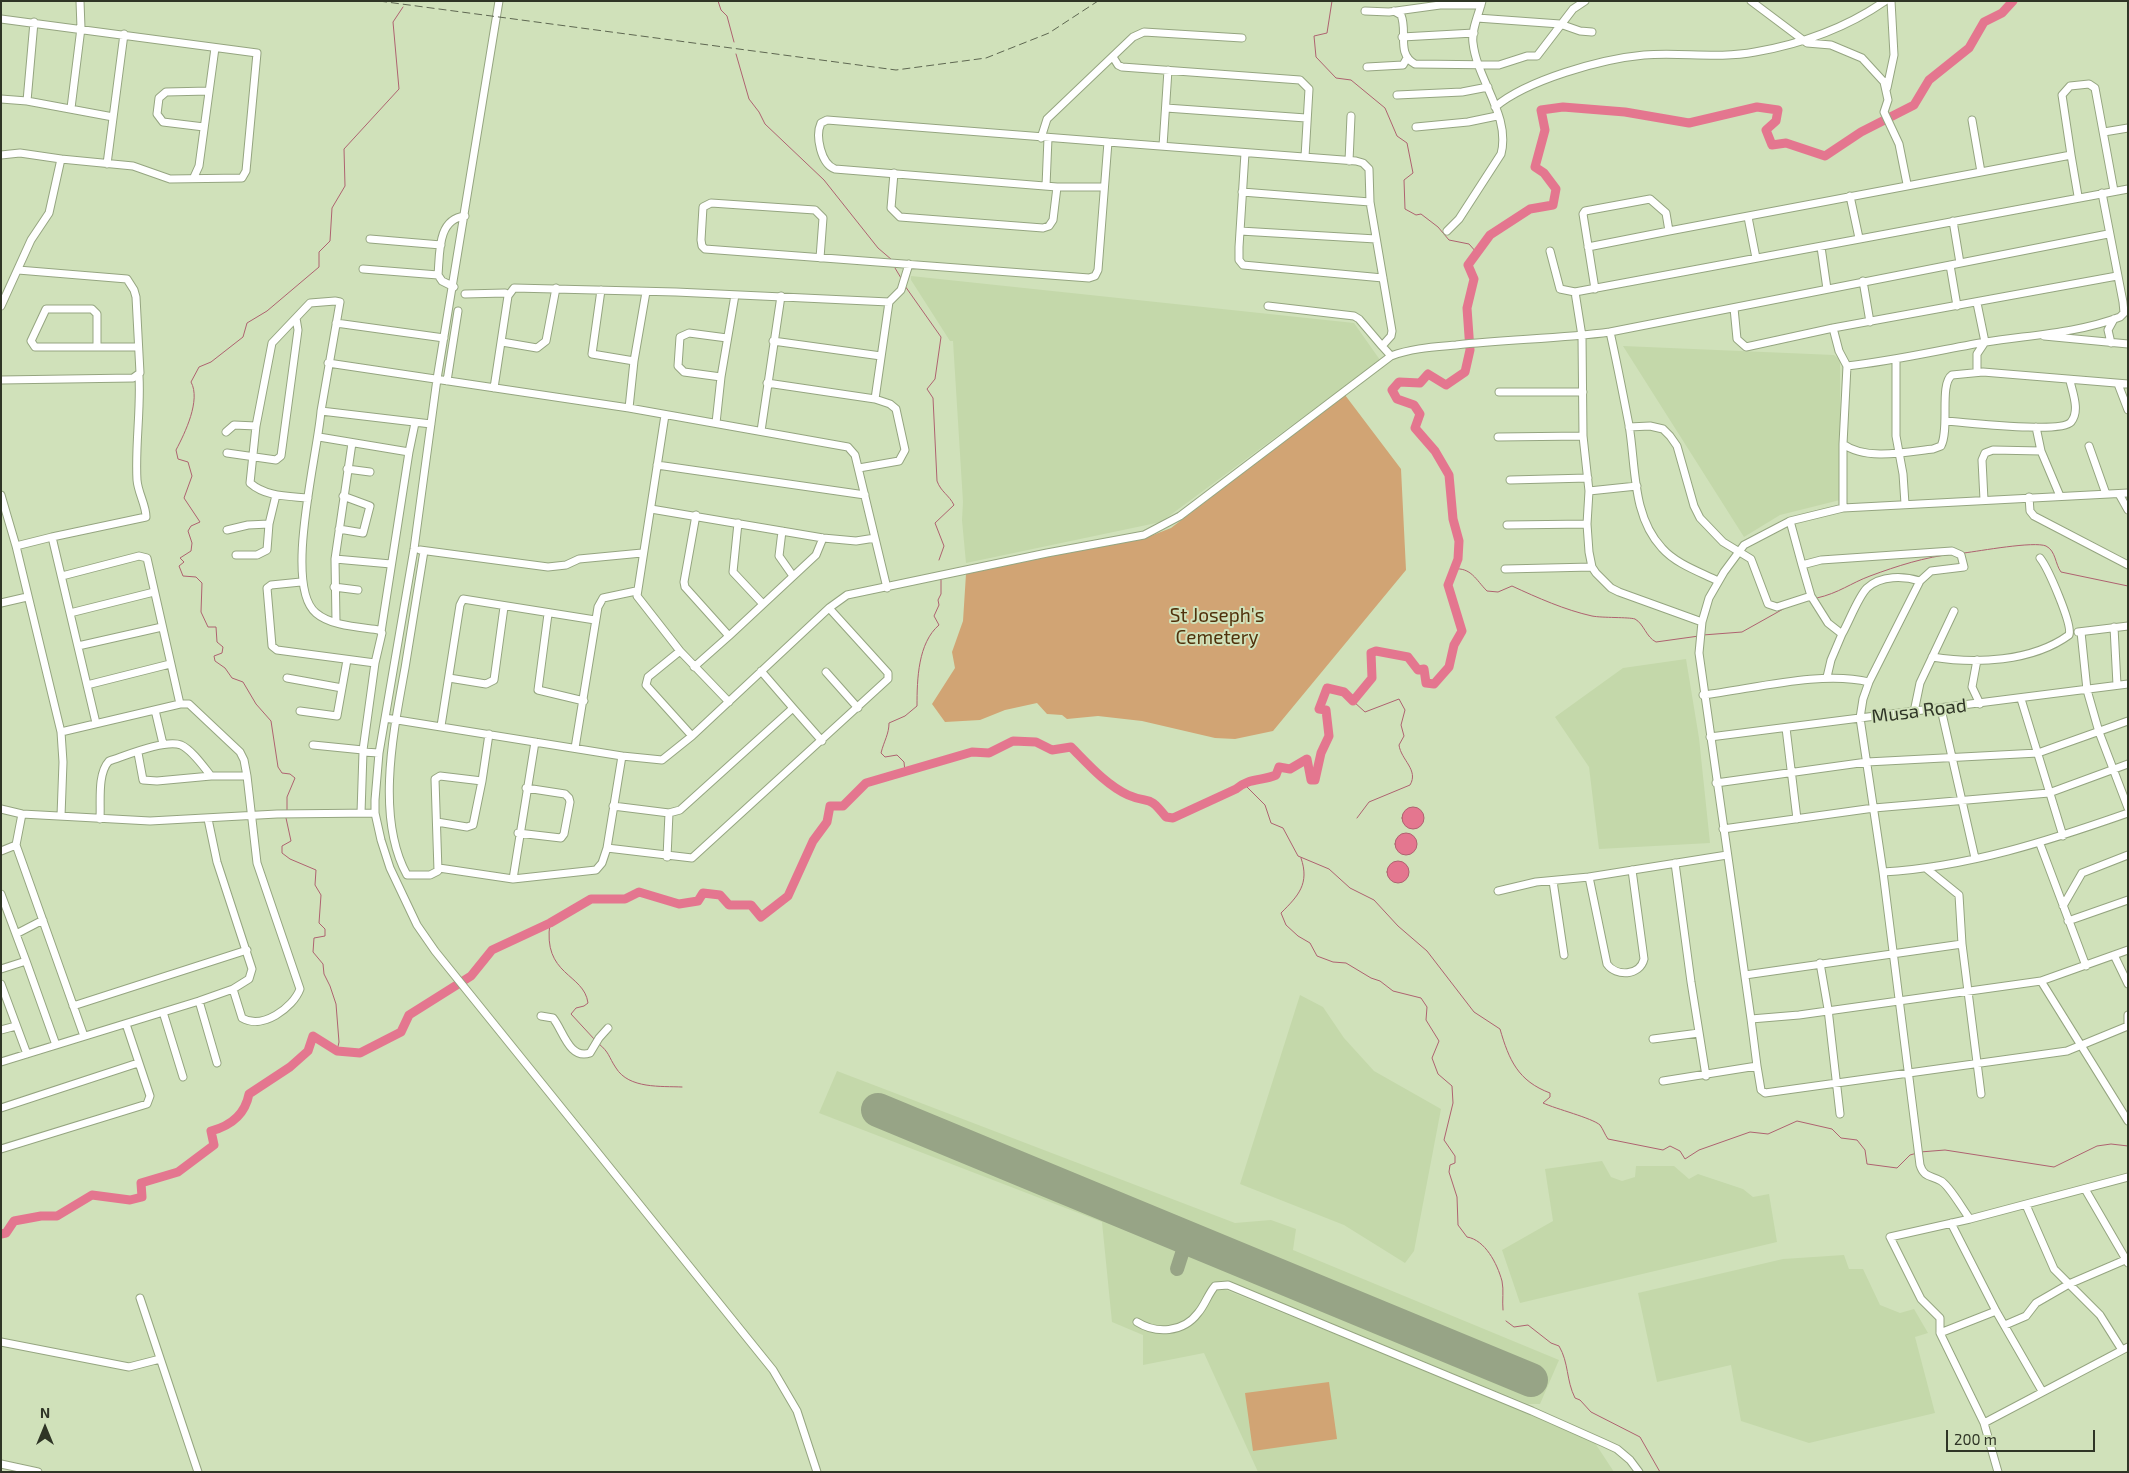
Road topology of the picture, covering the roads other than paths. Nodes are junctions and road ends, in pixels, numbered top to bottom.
1 (80, 1) edge
2 (499, 1) edge
3 (1585, 1) edge
4 (1751, 1) edge
5 (1885, 1) edge
6 (1891, 1) edge
7 (1481, 3) edge
8 (1364, 11) dead end
9 (1403, 12) junction
10 (1, 18) edge
11 (1478, 18) junction
12 (34, 22) junction
13 (1560, 24) junction
14 (80, 28) junction
15 (1592, 32) dead end
16 (1474, 33) junction
17 (124, 34) junction
18 (1402, 37) junction
19 (1242, 38) dead end
20 (1804, 40) junction
21 (215, 48) junction
22 (1114, 57) junction
23 (1407, 58) junction
24 (1415, 64) junction
25 (1403, 65) junction
26 (1480, 65) junction
27 (1367, 67) dead end
28 (1168, 70) junction
29 (1488, 87) junction
30 (1887, 90) junction
31 (209, 91) junction
32 (1397, 95) dead end
33 (1, 99) edge
34 (28, 102) junction
35 (1495, 107) junction
36 (71, 108) junction
37 (1166, 108) junction
38 (1351, 116) dead end
39 (1497, 116) junction
40 (113, 117) junction
41 (1306, 118) junction
42 (1972, 120) dead end
43 (204, 127) junction
44 (1416, 127) dead end
45 (2128, 128) edge
46 (2104, 132) junction
47 (1045, 138) junction
48 (1108, 142) junction
49 (1163, 146) junction
50 (1245, 153) junction
51 (1, 155) edge
52 (2070, 155) junction
53 (1305, 157) junction
54 (60, 159) junction
55 (1349, 161) junction
56 (107, 164) junction
57 (199, 166) junction
58 (1981, 172) junction
59 (894, 173) junction
60 (194, 177) junction
61 (205, 177) junction
62 (1907, 184) junction
63 (1046, 186) junction
64 (1057, 187) junction
65 (1104, 187) junction
66 (2128, 188) edge
67 (2114, 191) junction
68 (1242, 192) junction
69 (2102, 194) junction
70 (1850, 196) junction
71 (2078, 196) junction
72 (1370, 202) junction
73 (465, 216) junction
74 (1748, 216) junction
75 (1953, 220) junction
76 (1240, 231) junction
77 (1447, 231) dead end
78 (1669, 231) junction
79 (2108, 234) junction
80 (1859, 238) junction
81 (370, 239) dead end
82 (1376, 239) junction
83 (441, 245) junction
84 (1588, 247) junction
85 (1821, 247) junction
86 (1550, 251) dead end
87 (820, 258) junction
88 (1756, 258) junction
89 (1960, 263) junction
90 (909, 264) junction
91 (1950, 265) junction
92 (363, 269) dead end
93 (18, 270) junction
94 (438, 276) junction
95 (2117, 276) junction
96 (1383, 278) junction
97 (1863, 282) junction
98 (454, 287) junction
99 (556, 288) junction
100 (1595, 289) junction
101 (1827, 289) junction
102 (601, 290) junction
103 (646, 292) junction
104 (1575, 292) junction
105 (505, 293) dead end
106 (4, 294) edge
107 (465, 294) dead end
108 (735, 295) junction
109 (781, 296) junction
110 (890, 302) junction
111 (2125, 302) edge
112 (1976, 303) junction
113 (1, 306) edge
114 (1268, 306) dead end
115 (1957, 306) junction
116 (1734, 308) junction
117 (458, 311) dead end
118 (296, 318) junction
119 (2114, 319) junction
120 (1870, 322) junction
121 (336, 323) junction
122 (1833, 328) junction
123 (1610, 332) junction
124 (1582, 336) junction
125 (2036, 336) junction
126 (444, 338) junction
127 (728, 338) junction
128 (773, 341) junction
129 (502, 342) junction
130 (1986, 342) junction
131 (2111, 343) junction
132 (2128, 344) edge
133 (97, 346) junction
134 (1382, 346) junction
135 (137, 347) junction
136 (880, 356) junction
137 (1391, 356) junction
138 (1896, 360) junction
139 (634, 361) junction
140 (328, 363) junction
141 (1847, 366) junction
142 (1977, 372) junction
143 (139, 376) junction
144 (721, 377) junction
145 (437, 379) junction
146 (1, 380) edge
147 (447, 381) junction
148 (2070, 381) junction
149 (767, 383) junction
150 (2118, 384) junction
151 (2128, 384) edge
152 (494, 388) junction
153 (1499, 392) dead end
154 (1582, 392) junction
155 (875, 399) junction
156 (628, 408) junction
157 (2128, 410) edge
158 (321, 411) junction
159 (665, 415) junction
160 (1946, 420) junction
161 (416, 423) junction
162 (716, 423) junction
163 (431, 424) junction
164 (256, 426) junction
165 (1629, 427) junction
166 (2036, 427) junction
167 (761, 431) junction
168 (226, 432) dead end
169 (1583, 436) junction
170 (319, 437) junction
171 (1498, 437) dead end
172 (352, 442) junction
173 (1844, 444) junction
174 (2089, 446) dead end
175 (2041, 451) junction
176 (409, 452) junction
177 (1898, 452) junction
178 (227, 453) dead end
179 (252, 458) junction
180 (657, 466) junction
181 (347, 468) junction
182 (859, 468) junction
183 (370, 472) dead end
184 (1588, 478) junction
185 (1510, 480) dead end
186 (1637, 486) junction
187 (1590, 491) junction
188 (2128, 493) edge
189 (2106, 494) junction
190 (2119, 494) junction
191 (1, 495) edge
192 (276, 495) junction
193 (865, 495) junction
194 (343, 496) junction
195 (2060, 496) junction
196 (2029, 497) junction
197 (308, 498) junction
198 (1984, 500) junction
199 (1905, 504) junction
200 (1843, 508) junction
201 (651, 509) junction
202 (2128, 510) edge
203 (696, 515) junction
204 (1790, 521) junction
205 (738, 523) junction
206 (269, 524) junction
207 (1587, 524) junction
208 (1507, 525) dead end
209 (339, 529) junction
210 (227, 530) dead end
211 (782, 531) junction
212 (52, 537) junction
213 (823, 538) junction
214 (875, 538) junction
215 (16, 546) junction
216 (414, 550) junction
217 (424, 551) junction
218 (1738, 552) junction
219 (236, 554) dead end
220 (642, 554) junction
221 (2040, 558) dead end
222 (336, 559) junction
223 (391, 564) junction
224 (1802, 565) junction
225 (2128, 565) edge
226 (1592, 567) junction
227 (1505, 569) dead end
228 (62, 576) junction
229 (793, 576) junction
230 (1718, 581) junction
231 (1920, 581) junction
232 (301, 582) junction
233 (334, 587) junction
234 (887, 588) junction
235 (358, 590) dead end
236 (636, 591) junction
237 (154, 592) junction
238 (27, 597) junction
239 (1813, 599) junction
240 (1, 603) edge
241 (763, 604) junction
242 (504, 607) junction
243 (829, 608) junction
244 (1954, 611) dead end
245 (70, 613) junction
246 (548, 614) junction
247 (595, 620) junction
248 (336, 622) junction
249 (1702, 622) junction
250 (2128, 626) edge
251 (162, 627) junction
252 (2114, 627) junction
253 (382, 632) junction
254 (2081, 632) junction
255 (1842, 634) junction
256 (2070, 634) junction
257 (399, 636) junction
258 (730, 636) junction
259 (78, 646) junction
260 (680, 651) junction
261 (1932, 657) junction
262 (347, 660) junction
263 (1977, 660) junction
264 (375, 663) junction
265 (170, 664) junction
266 (694, 667) junction
267 (761, 671) junction
268 (826, 672) dead end
269 (1827, 677) junction
270 (287, 678) dead end
271 (449, 678) junction
272 (1869, 682) junction
273 (2128, 684) edge
274 (86, 685) junction
275 (2117, 685) junction
276 (342, 688) junction
277 (2087, 690) junction
278 (1703, 695) junction
279 (2021, 699) junction
280 (584, 701) junction
281 (728, 702) junction
282 (180, 704) junction
283 (1980, 704) junction
284 (793, 708) junction
285 (858, 708) junction
286 (1941, 709) junction
287 (155, 710) junction
288 (300, 710) dead end
289 (1914, 712) junction
290 (385, 718) junction
291 (1860, 718) junction
292 (396, 720) junction
293 (2128, 721) edge
294 (96, 723) junction
295 (441, 726) junction
296 (1786, 728) junction
297 (61, 732) junction
298 (2099, 732) junction
299 (489, 734) junction
300 (692, 736) junction
301 (1710, 737) junction
302 (822, 741) junction
303 (534, 742) junction
304 (163, 744) junction
305 (314, 745) dead end
306 (575, 748) junction
307 (362, 751) junction
308 (138, 752) junction
309 (379, 752) junction
310 (2038, 752) junction
311 (622, 756) junction
312 (1952, 758) junction
313 (1867, 762) junction
314 (2128, 764) edge
315 (2113, 769) junction
316 (1791, 773) junction
317 (211, 776) junction
318 (247, 776) junction
319 (482, 781) junction
320 (1716, 783) junction
321 (526, 788) junction
322 (2049, 793) junction
323 (1962, 801) junction
324 (613, 806) junction
325 (1874, 808) junction
326 (2128, 808) edge
327 (1, 809) edge
328 (361, 812) junction
329 (2128, 812) edge
330 (375, 813) junction
331 (669, 813) junction
332 (22, 814) junction
333 (60, 816) junction
334 (252, 816) junction
335 (100, 819) junction
336 (208, 819) junction
337 (1797, 819) junction
338 (437, 822) junction
339 (1723, 830) junction
340 (518, 833) junction
341 (2063, 836) junction
342 (2040, 844) junction
343 (16, 845) junction
344 (607, 848) junction
345 (1, 851) edge
346 (1727, 855) junction
347 (2128, 855) edge
348 (667, 857) junction
349 (1975, 858) junction
350 (1675, 863) junction
351 (439, 868) junction
352 (1632, 870) junction
353 (1927, 870) junction
354 (1883, 872) junction
355 (1589, 877) junction
356 (513, 879) junction
357 (1553, 881) junction
358 (1498, 891) dead end
359 (1, 894) edge
360 (2128, 900) edge
361 (2063, 906) junction
362 (43, 920) junction
363 (2068, 921) junction
364 (16, 934) junction
365 (1962, 944) junction
366 (247, 950) junction
367 (2128, 950) edge
368 (1893, 953) junction
369 (1564, 955) dead end
370 (2114, 955) junction
371 (26, 961) junction
372 (1820, 962) junction
373 (2086, 966) junction
374 (1, 969) edge
375 (1745, 975) junction
376 (2041, 981) junction
377 (1, 984) edge
378 (2128, 984) edge
379 (232, 989) junction
380 (1968, 990) junction
381 (3, 999) edge
382 (1900, 1000) junction
383 (199, 1001) junction
384 (73, 1006) junction
385 (1828, 1009) junction
386 (163, 1012) junction
387 (2128, 1015) edge
388 (541, 1016) dead end
389 (1751, 1019) junction
390 (126, 1024) junction
391 (2128, 1025) edge
392 (16, 1026) junction
393 (608, 1028) dead end
394 (1, 1030) edge
395 (1699, 1033) junction
396 (84, 1036) junction
397 (1653, 1039) dead end
398 (56, 1045) junction
399 (2082, 1045) junction
400 (27, 1054) junction
401 (1, 1062) edge
402 (138, 1063) junction
403 (217, 1063) dead end
404 (1977, 1065) junction
405 (1757, 1066) junction
406 (1909, 1073) junction
407 (1706, 1076) junction
408 (183, 1078) dead end
409 (1663, 1081) dead end
410 (1836, 1083) junction
411 (1981, 1094) dead end
412 (1, 1108) edge
413 (1840, 1114) dead end
414 (2128, 1121) edge
415 (1, 1149) edge
416 (2128, 1177) edge
417 (2085, 1189) junction
418 (2026, 1205) junction
419 (1970, 1219) junction
420 (1951, 1223) junction
421 (2127, 1261) edge
422 (2069, 1284) junction
423 (140, 1298) dead end
424 (1996, 1310) junction
425 (1137, 1322) dead end
426 (2005, 1325) junction
427 (1940, 1333) junction
428 (1, 1342) edge
429 (2125, 1348) edge
430 (160, 1359) junction
431 (2042, 1392) junction
432 (1984, 1423) junction
433 (1, 1464) edge
434 (38, 1472) edge
435 (198, 1472) edge
436 (818, 1472) edge
437 (1639, 1472) edge
438 (1998, 1472) edge

1 - 14 street
2 - 73 street
3 - 13 street
4 - 20 street
5 - 20 street
6 - 30 street
7 - 9 street
7 - 11 street
8 - 9 street
9 - 18 street
10 - 12 street
11 - 13 street
11 - 16 street
12 - 14 street
12 - 34 street
13 - 15 street
13 - 26 street
14 - 17 street
14 - 36 street
16 - 18 street
16 - 26 street
17 - 21 street
17 - 40 street
18 - 23 street
19 - 22 street
20 - 30 street
20 - 35 street
21 - 31 street
21 - 61 street
22 - 28 street
22 - 47 street
23 - 24 street
23 - 25 street
24 - 25 street
24 - 26 street
25 - 27 street
26 - 29 street
28 - 37 street
28 - 41 street
29 - 32 street
29 - 35 street
30 - 62 street
31 - 43 street
31 - 43 street
33 - 34 street
34 - 36 street
35 - 39 street
36 - 40 street
37 - 41 street
37 - 49 street
38 - 55 street
39 - 44 street
39 - 77 street
40 - 56 street
41 - 53 street
42 - 58 street
43 - 57 street
45 - 46 street
46 - 52 street
46 - 67 street
47 - 48 street
47 - 59 street
47 - 63 street
48 - 49 street
48 - 65 street
49 - 50 street
50 - 53 street
50 - 68 street
51 - 54 street
52 - 58 street
52 - 71 street
53 - 55 street
54 - 56 street
54 - 93 street
55 - 72 street
56 - 60 street
57 - 60 street
57 - 61 street
58 - 62 street
59 - 63 street
59 - 64 street
60 - 61 street
62 - 70 street
63 - 64 street
64 - 65 street
65 - 90 street
66 - 67 street
67 - 69 street
68 - 72 street
68 - 76 street
69 - 71 street
69 - 79 street
70 - 74 street
70 - 80 street
71 - 75 street
72 - 82 street
73 - 83 street
73 - 98 street
74 - 78 street
74 - 88 street
75 - 80 street
75 - 89 street
76 - 82 street
76 - 96 street
78 - 84 street
78 - 84 street
79 - 89 street
79 - 95 street
80 - 85 street
81 - 83 street
82 - 96 street
83 - 94 street
84 - 100 street
85 - 88 street
85 - 101 street
86 - 104 street
87 - 87 street
87 - 90 street
88 - 100 street
89 - 91 street
90 - 110 street
91 - 97 street
91 - 115 street
92 - 94 street
93 - 106 street
93 - 135 street
94 - 98 street
95 - 111 street
95 - 112 street
96 - 134 street
97 - 101 street
97 - 120 street
98 - 126 street
99 - 102 street
99 - 129 street
99 - 129 street
100 - 104 street
101 - 116 street
102 - 103 street
102 - 139 street
103 - 108 street
103 - 139 street
104 - 124 street
105 - 107 street
106 - 113 street
108 - 109 street
108 - 127 street
109 - 110 street
109 - 128 street
110 - 136 street
111 - 119 street
112 - 115 street
112 - 130 street
114 - 134 street
115 - 120 street
116 - 122 street
116 - 123 street
117 - 147 street
118 - 121 street
118 - 164 street
118 - 179 street
119 - 125 street
119 - 131 street
120 - 122 street
121 - 126 street
121 - 140 street
122 - 141 street
123 - 124 street
123 - 165 street
124 - 137 street
124 - 154 street
125 - 130 street
125 - 131 street
126 - 145 street
127 - 144 street
127 - 144 street
128 - 136 street
128 - 149 street
129 - 152 street
130 - 138 street
130 - 142 street
131 - 132 street
133 - 133 street
133 - 135 street
134 - 137 street
135 - 143 street
136 - 155 street
137 - 234 street
138 - 141 street
138 - 177 street
139 - 156 street
140 - 145 street
140 - 158 street
141 - 173 street
142 - 148 street
142 - 160 street
143 - 146 street
143 - 212 street
144 - 162 street
145 - 147 street
145 - 163 street
147 - 152 street
148 - 150 street
148 - 166 street
149 - 155 street
149 - 167 street
150 - 151 street
150 - 157 street
152 - 156 street
153 - 154 street
154 - 169 street
155 - 182 street
156 - 159 street
158 - 161 street
158 - 170 street
159 - 162 street
159 - 180 street
160 - 166 street
160 - 177 street
161 - 163 street
161 - 176 street
162 - 167 street
163 - 216 street
164 - 168 street
164 - 179 street
165 - 186 street
165 - 218 street
166 - 175 street
167 - 182 street
169 - 171 street
169 - 184 street
170 - 172 street
170 - 197 street
172 - 176 street
172 - 181 street
173 - 177 street
173 - 200 street
174 - 189 street
175 - 195 street
175 - 198 street
176 - 223 street
177 - 199 street
178 - 179 street
179 - 192 street
180 - 193 street
180 - 201 street
181 - 183 street
181 - 194 street
182 - 193 street
184 - 185 street
184 - 187 street
186 - 187 street
186 - 230 street
187 - 207 street
188 - 190 street
189 - 190 street
189 - 195 street
190 - 202 street
191 - 215 street
192 - 197 street
192 - 206 street
193 - 214 street
194 - 209 street
194 - 209 street
195 - 196 street
196 - 198 street
196 - 225 street
197 - 232 street
198 - 199 street
199 - 200 street
200 - 204 street
201 - 203 street
201 - 220 street
203 - 205 street
203 - 258 street
204 - 218 street
204 - 224 street
205 - 211 street
205 - 241 street
206 - 210 street
206 - 219 street
207 - 208 street
207 - 226 street
209 - 222 street
211 - 213 street
211 - 229 street
212 - 215 street
212 - 228 street
213 - 214 street
213 - 229 street
214 - 234 street
215 - 238 street
216 - 217 street
216 - 257 street
217 - 220 street
217 - 292 street
218 - 230 street
218 - 239 street
220 - 236 street
221 - 256 street
222 - 223 street
222 - 233 street
223 - 253 street
224 - 231 street
224 - 239 street
226 - 227 street
226 - 249 street
228 - 237 street
228 - 245 street
229 - 241 street
230 - 249 street
231 - 255 street
231 - 272 street
232 - 248 street
232 - 262 street
233 - 235 street
233 - 248 street
234 - 243 street
236 - 247 street
236 - 260 street
237 - 245 street
237 - 251 street
238 - 240 street
238 - 297 street
239 - 255 street
241 - 258 street
242 - 246 street
242 - 271 street
242 - 271 street
243 - 267 street
243 - 285 street
244 - 261 street
245 - 259 street
246 - 247 street
246 - 280 street
247 - 280 street
248 - 253 street
249 - 278 street
250 - 252 street
251 - 259 street
251 - 265 street
252 - 254 street
252 - 275 street
253 - 257 street
253 - 264 street
254 - 256 street
254 - 277 street
255 - 269 street
256 - 263 street
257 - 290 street
258 - 266 street
259 - 274 street
260 - 266 street
260 - 300 street
261 - 263 street
261 - 289 street
262 - 264 street
262 - 276 street
263 - 283 street
264 - 307 street
265 - 274 street
265 - 282 street
266 - 281 street
267 - 281 street
267 - 284 street
268 - 285 street
269 - 272 street
269 - 278 street
270 - 276 street
271 - 295 street
272 - 291 street
273 - 275 street, Musa Road
274 - 294 street
275 - 277 street, Musa Road
276 - 288 street
277 - 279 street, Musa Road
277 - 298 street
278 - 301 street
279 - 283 street, Musa Road
279 - 310 street
280 - 306 street
281 - 300 street
282 - 287 street
282 - 318 street
283 - 286 street, Musa Road
284 - 302 street
284 - 331 street
285 - 302 street
286 - 289 street, Musa Road
286 - 312 street
287 - 294 street
287 - 304 street
289 - 291 street, Musa Road
290 - 292 street
290 - 309 street
291 - 296 street, Musa Road
291 - 313 street
292 - 295 street
292 - 351 street
293 - 298 street
294 - 297 street
295 - 299 street
296 - 301 street, Musa Road
296 - 316 street
297 - 333 street
298 - 310 street
298 - 315 street
299 - 303 street
299 - 319 street
300 - 311 street
301 - 320 street
302 - 348 street
303 - 306 street
303 - 321 street
304 - 308 street
304 - 317 street
305 - 307 street
306 - 311 street
307 - 309 street
307 - 328 street
308 - 317 street
308 - 335 street
309 - 330 street
310 - 312 street
310 - 322 street
311 - 324 street
312 - 313 street
312 - 323 street
313 - 316 street
313 - 325 street
314 - 315 street
315 - 322 street
315 - 326 street
316 - 320 street
316 - 337 street
317 - 318 street
318 - 334 street
319 - 338 street
319 - 338 street
320 - 339 street
321 - 340 street
321 - 340 street
322 - 323 street
322 - 341 street
323 - 325 street
323 - 349 street
324 - 331 street
324 - 344 street
325 - 337 street
325 - 354 street
327 - 332 street
328 - 330 street
328 - 334 street
329 - 341 street
330 - 436 street
331 - 348 street
332 - 333 street
332 - 343 street
333 - 335 street
334 - 336 street
334 - 379 street
335 - 336 street
336 - 366 street
337 - 339 street
338 - 351 street
339 - 346 street
340 - 356 street
341 - 342 street
342 - 349 street
342 - 361 street
343 - 345 street
343 - 362 street
344 - 348 street
344 - 356 street
346 - 350 street
346 - 375 street
347 - 361 street
349 - 353 street
350 - 352 street
350 - 395 street
351 - 356 street
352 - 355 street
352 - 355 street
353 - 354 street
353 - 365 street
354 - 368 street
355 - 357 street
357 - 358 street
357 - 369 street
359 - 364 street
360 - 363 street
361 - 363 street
362 - 364 street
362 - 384 street
363 - 373 street
364 - 371 street
365 - 368 street
365 - 380 street
366 - 379 street
366 - 384 street
367 - 370 street
368 - 372 street
368 - 382 street
370 - 373 street
370 - 378 street
371 - 374 street
371 - 398 street
372 - 375 street
372 - 385 street
373 - 376 street
375 - 389 street
376 - 380 street
376 - 399 street
377 - 381 street
379 - 383 street
380 - 382 street
380 - 404 street
381 - 392 street
382 - 385 street
382 - 406 street
383 - 386 street
383 - 403 street
384 - 396 street
385 - 389 street
385 - 410 street
386 - 390 street
386 - 408 street
387 - 391 street
388 - 393 street
389 - 405 street
390 - 396 street
390 - 402 street
391 - 399 street
392 - 394 street
392 - 400 street
395 - 397 street
395 - 407 street
396 - 398 street
398 - 400 street
399 - 404 street
399 - 414 street
400 - 401 street
402 - 412 street
402 - 415 street
404 - 406 street
404 - 411 street
405 - 407 street
405 - 410 street
406 - 410 street
406 - 419 street
407 - 409 street
410 - 413 street
416 - 417 street
417 - 418 street
417 - 421 street
418 - 419 street
418 - 422 street
419 - 420 street
420 - 424 street
420 - 427 street
421 - 422 street
422 - 426 street
422 - 429 street
423 - 430 street
424 - 426 street
424 - 427 street
425 - 437 street
426 - 431 street
427 - 432 street
428 - 430 street
429 - 431 street
430 - 435 street
431 - 432 street
432 - 438 street
433 - 434 street

